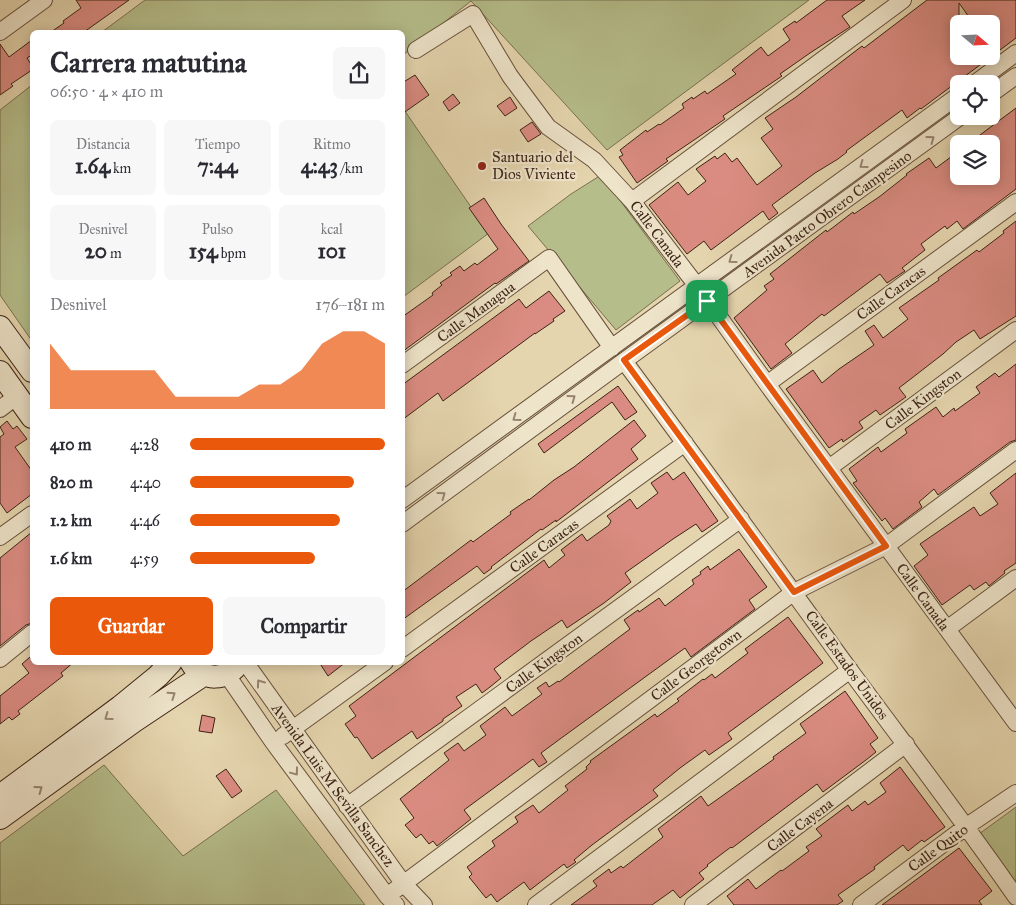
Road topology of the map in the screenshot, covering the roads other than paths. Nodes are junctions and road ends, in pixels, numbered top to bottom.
1 (44, 0) edge
2 (903, 0) edge
3 (0, 32) edge
4 (416, 50) dead end
5 (1016, 53) edge
6 (986, 75) edge
7 (1016, 76) edge
8 (1000, 88) edge
9 (950, 101) edge
10 (950, 124) edge
11 (632, 201) junction
12 (1016, 202) edge
13 (697, 286) junction
14 (707, 301) junction
15 (0, 327) edge
16 (1016, 330) edge
17 (612, 348) junction
18 (624, 360) junction
19 (405, 364) edge
20 (30, 368) edge
21 (0, 372) edge
22 (767, 384) junction
23 (9, 403) edge
24 (30, 416) edge
25 (685, 443) junction
26 (1016, 450) edge
27 (829, 468) junction
28 (405, 498) edge
29 (30, 515) edge
30 (741, 519) junction
31 (405, 522) edge
32 (0, 537) edge
33 (886, 546) junction
34 (1016, 578) edge
35 (794, 592) junction
36 (947, 629) junction
37 (30, 636) edge
38 (405, 648) edge
39 (0, 658) edge
40 (168, 665) edge
41 (381, 665) edge
42 (237, 667) edge
43 (197, 669) edge
44 (850, 670) junction
45 (138, 706) junction
46 (1016, 723) edge
47 (292, 730) junction
48 (273, 742) junction
49 (906, 744) junction
50 (1016, 794) edge
51 (0, 796) edge
52 (347, 806) junction
53 (0, 818) edge
54 (967, 826) junction
55 (403, 883) junction
56 (1016, 897) edge
57 (391, 900) edge
58 (424, 905) edge
59 (536, 905) edge
60 (693, 905) edge
61 (860, 905) edge

1 - 3 street
2 - 11 street
4 - 11 street, Calle Canada
5 - 6 street
7 - 8 street
9 -> 13 street, Avenida Pacto Obrero Campesino
14 -> 10 street, Avenida Pacto Obrero Campesino
11 - 13 street, Calle Canada
12 - 22 street, Calle Caracas
13 - 14 street, Calle Canada
13 - 17 street, Avenida Pacto Obrero Campesino
14 - 18 street, Avenida Pacto Obrero Campesino
14 - 22 street, Calle Canada
15 - 20 street
16 - 27 street, Calle Kingston
17 - 19 street, Calle Managua
17 -> 28 street, Avenida Pacto Obrero Campesino
18 - 25 street, Calle Estados Unidos
31 -> 18 street, Avenida Pacto Obrero Campesino
21 - 23 street
22 - 27 street, Calle Canada
23 - 24 street
25 - 30 street, Calle Estados Unidos
25 - 38 street, Calle Caracas
26 - 33 street, Calle Georgetown
27 - 33 street, Calle Canada
29 - 32 street
30 - 35 street, Calle Estados Unidos
30 - 52 street, Calle Kingston
33 - 35 street, Calle Georgetown
33 - 36 street, Calle Canada
34 - 36 street
35 - 44 street, Calle Estados Unidos
35 - 55 street, Calle Georgetown
36 - 46 street, Calle Canada
37 - 39 street
40 - 45 street
41 - 47 street
42 - 43 street
47 -> 42 street, Avenida Luis M Sevilla Sanchez
42 - 48 street, Avenida Luis M Sevilla Sanchez
45 -> 43 street
44 - 49 street, Calle Estados Unidos
44 - 59 street
45 -> 51 street
53 -> 45 street
47 - 48 street
47 - 52 street, Avenida Luis M Sevilla Sanchez
48 -> 57 street, Avenida Luis M Sevilla Sanchez
49 - 54 street, Calle Estados Unidos
49 - 60 street, Calle Cayena
50 - 54 street, Calle Quito
52 - 55 street, Avenida Luis M Sevilla Sanchez
54 - 56 street, Calle Estados Unidos
54 - 61 street, Calle Quito
55 - 57 street, Calle Georgetown
55 - 58 street, Avenida Luis M Sevilla Sanchez

